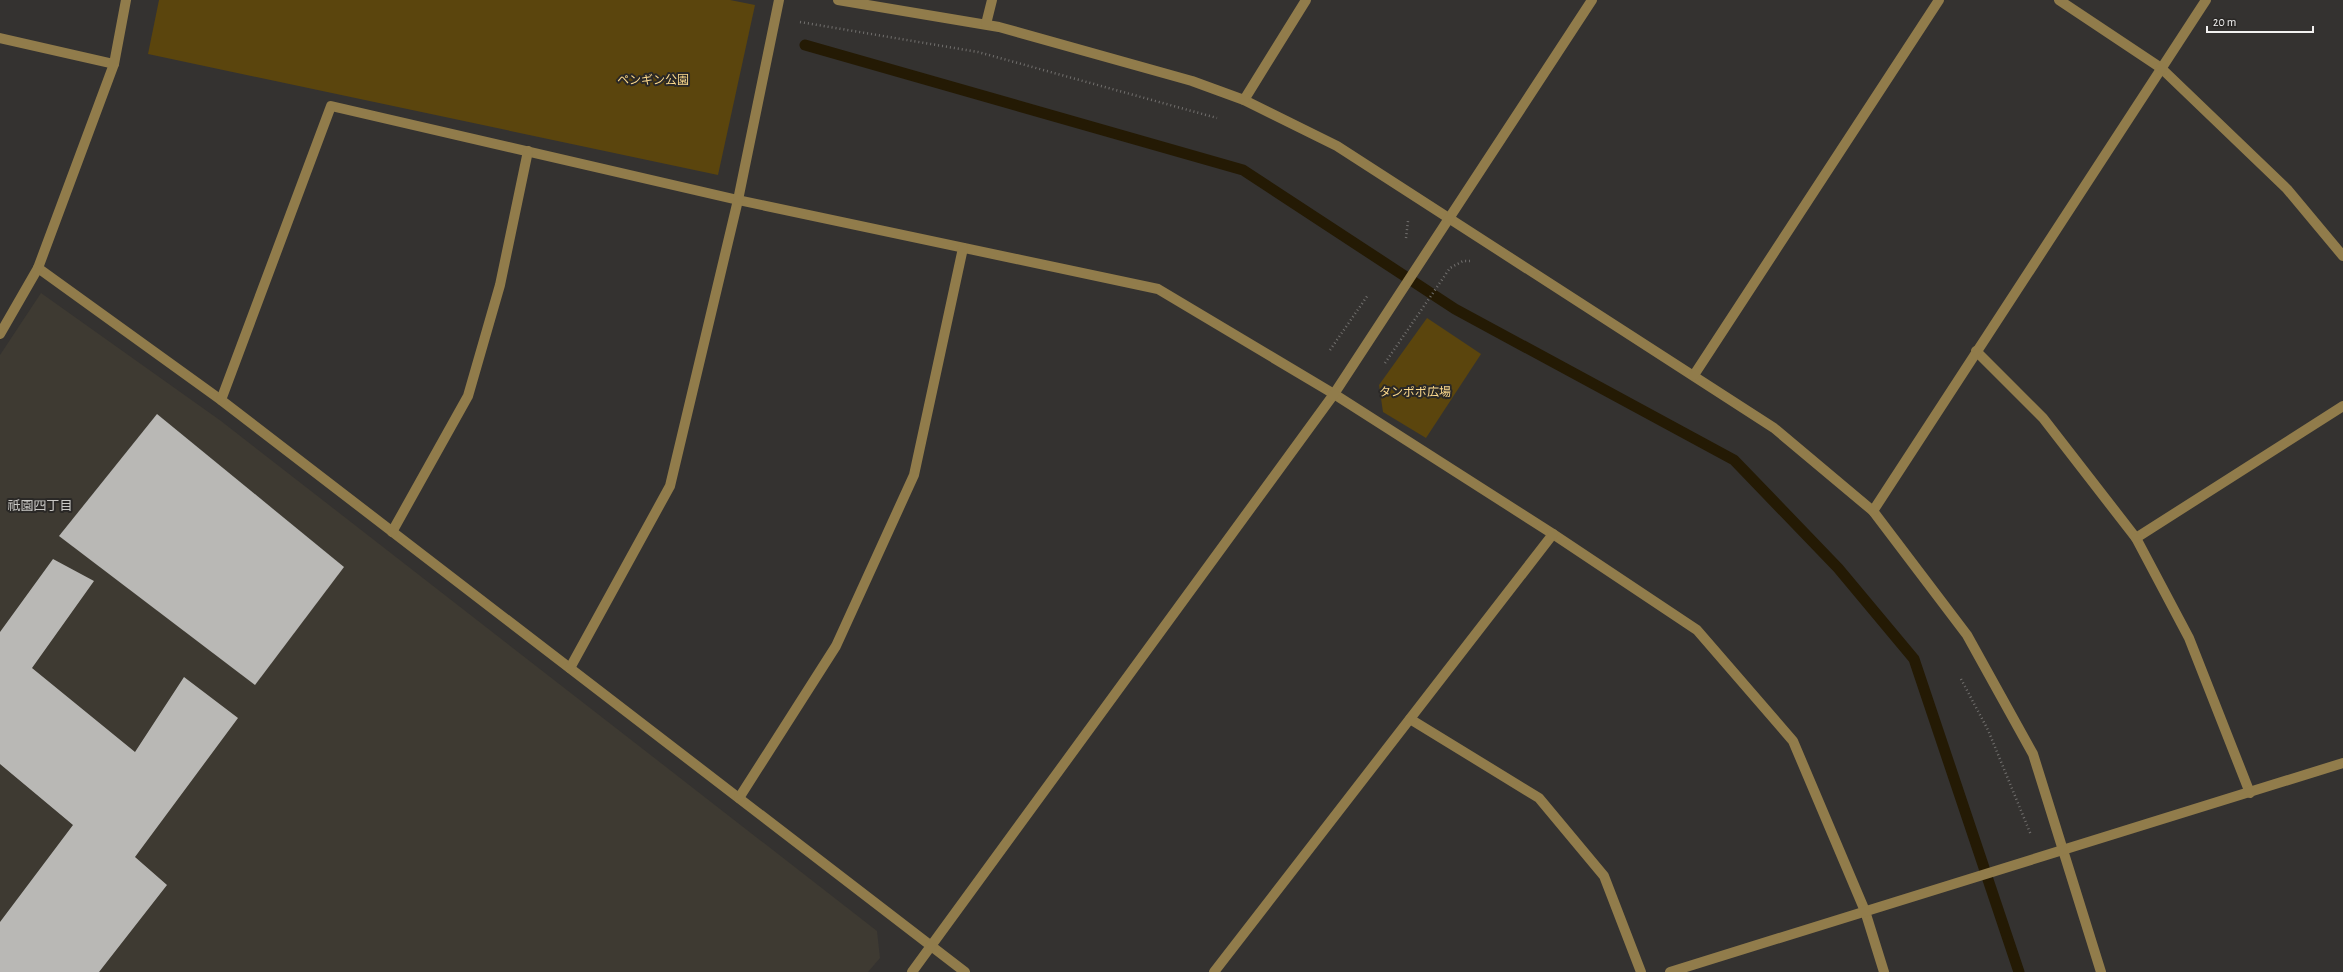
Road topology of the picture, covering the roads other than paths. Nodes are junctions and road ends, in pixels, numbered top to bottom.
1 (126, 0) edge
2 (779, 0) edge
3 (838, 0) edge
4 (992, 0) edge
5 (1306, 0) edge
6 (1592, 0) edge
7 (1939, 0) edge
8 (2059, 0) edge
9 (2206, 0) edge
10 (986, 24) junction
11 (0, 38) edge
12 (114, 64) junction
13 (2160, 68) junction
14 (1244, 100) junction
15 (528, 151) junction
16 (738, 200) junction
17 (1449, 218) junction
18 (963, 248) junction
19 (2343, 256) edge
20 (38, 268) junction
21 (0, 334) edge
22 (1976, 351) junction
23 (1694, 375) junction
24 (1334, 394) junction
25 (221, 400) junction
26 (2343, 406) edge
27 (1873, 511) junction
28 (392, 532) junction
29 (1553, 534) junction
30 (2136, 538) junction
31 (570, 668) junction
32 (1410, 719) junction
33 (2343, 764) edge
34 (2250, 793) junction
35 (739, 798) junction
36 (2064, 849) junction
37 (1865, 911) junction
38 (932, 946) junction
39 (912, 972) edge
40 (965, 972) edge
41 (1214, 972) edge
42 (1641, 972) edge
43 (1670, 972) edge
44 (1884, 972) edge
45 (2101, 972) edge

1 - 12 street
2 - 16 street
3 - 10 street
4 - 10 street
5 - 14 street
6 - 17 street
7 - 23 street
8 - 13 street
9 - 13 street
10 - 14 street
11 - 12 street
12 - 20 street
13 - 19 street
13 - 22 street
14 - 17 street
15 - 16 street
15 - 25 street
15 - 28 street
16 - 18 street
16 - 31 street
17 - 23 street
17 - 24 street
18 - 24 street
18 - 35 street
20 - 21 street
20 - 25 street
22 - 27 street
22 - 30 street
23 - 27 street
24 - 29 street
24 - 38 street
25 - 28 street
26 - 30 street
27 - 36 street
28 - 31 street
29 - 32 street
29 - 37 street
30 - 34 street
31 - 35 street
32 - 41 street
32 - 42 street
33 - 34 street
34 - 36 street
35 - 38 street
36 - 37 street
36 - 45 street
37 - 43 street
37 - 44 street
38 - 39 street
38 - 40 street

